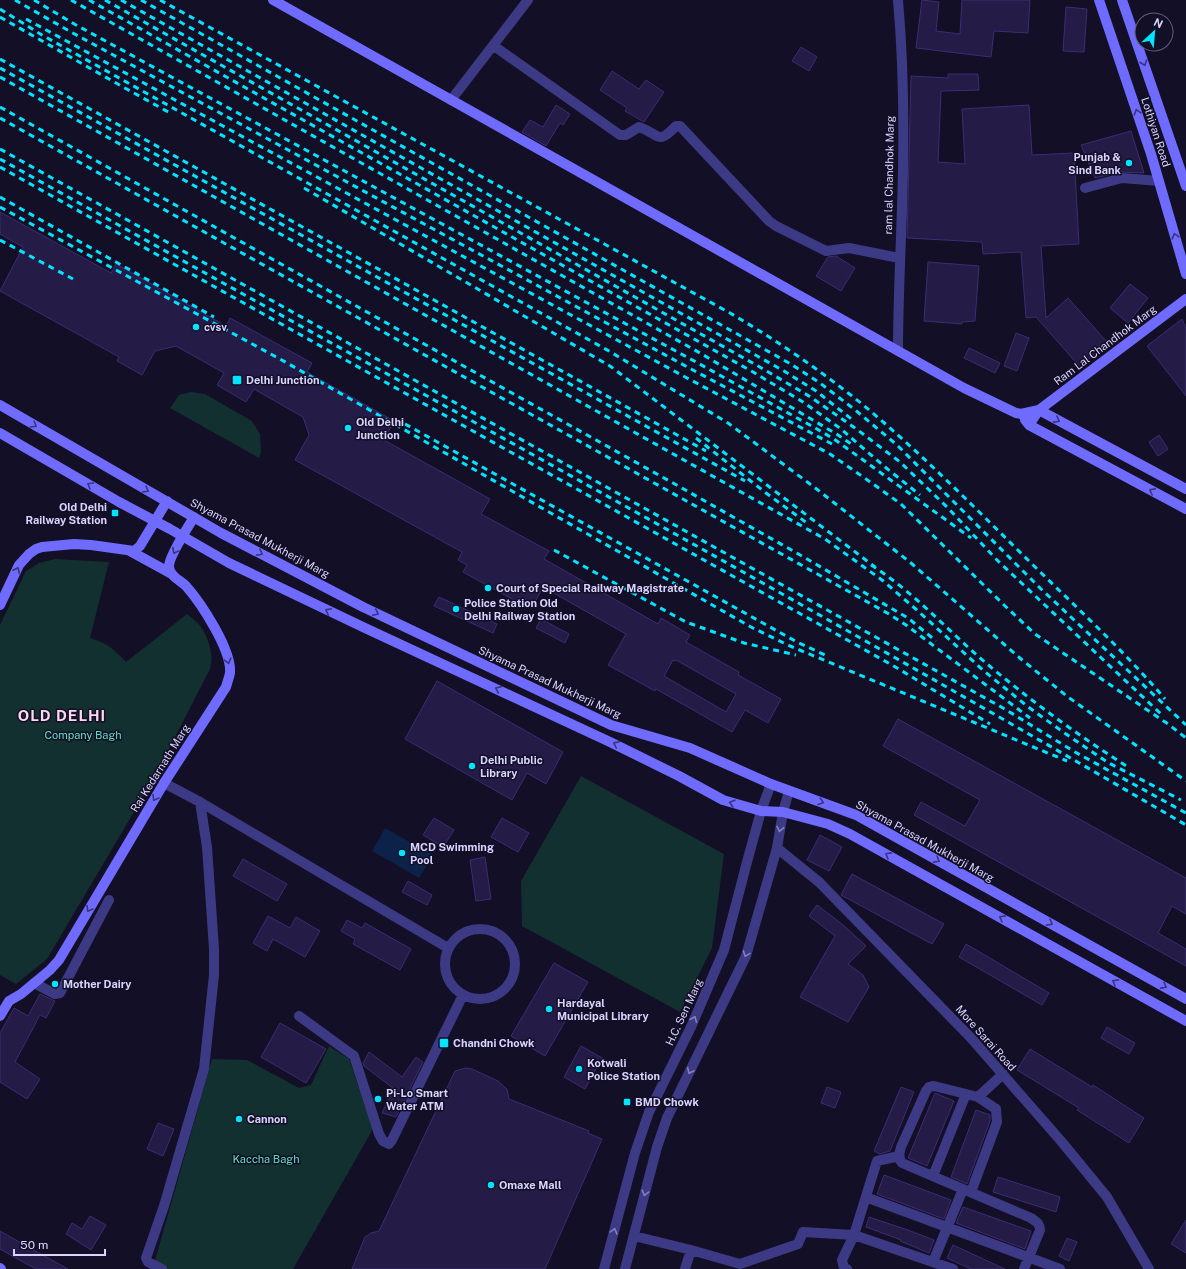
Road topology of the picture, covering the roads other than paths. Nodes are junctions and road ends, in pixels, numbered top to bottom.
1 (273, 0) edge
2 (528, 0) edge
3 (898, 0) edge
4 (1098, 0) edge
5 (1122, 0) edge
6 (494, 46) junction
7 (451, 100) junction
8 (1159, 180) junction
9 (1186, 186) edge
10 (1085, 188) dead end
11 (899, 258) junction
12 (1186, 274) edge
13 (1186, 298) edge
14 (898, 351) junction
15 (0, 405) edge
16 (1039, 410) junction
17 (1021, 414) junction
18 (1029, 426) junction
19 (0, 433) edge
20 (1186, 489) edge
21 (167, 501) junction
22 (1186, 509) edge
23 (194, 517) junction
24 (155, 521) junction
25 (183, 537) junction
26 (130, 551) junction
27 (172, 574) junction
28 (0, 605) edge
29 (164, 783) junction
30 (771, 784) junction
31 (790, 791) junction
32 (200, 802) junction
33 (761, 811) junction
34 (783, 812) junction
35 (777, 848) junction
36 (109, 900) dead end
37 (448, 948) junction
38 (34, 983) junction
39 (464, 995) junction
40 (1186, 999) edge
41 (0, 1016) edge
42 (299, 1016) dead end
43 (1186, 1021) edge
44 (1003, 1074) junction
45 (966, 1094) junction
46 (978, 1097) junction
47 (899, 1156) junction
48 (933, 1176) junction
49 (967, 1190) junction
50 (871, 1199) dead end
51 (947, 1228) junction
52 (854, 1235) junction
53 (634, 1236) junction
54 (691, 1250) junction
55 (1029, 1257) junction
56 (933, 1262) junction
57 (162, 1269) edge
58 (604, 1269) edge
59 (625, 1269) edge
60 (685, 1269) edge
61 (847, 1269) edge
62 (953, 1269) edge
63 (1024, 1269) edge
64 (1060, 1269) edge
65 (1149, 1269) edge

1 - 7 main road
2 - 6 street
3 - 11 street, ram lal Chandhok Marg
8 -> 4 main road, Lothiyan Road
5 -> 9 main road, Lothiyan Road
6 - 7 street
6 - 11 street
7 - 14 main road
8 - 10 street
12 -> 8 main road, Lothiyan Road
11 - 14 street, ram lal Chandhok Marg
13 - 16 main road, Ram Lal Chandhok Marg
14 - 17 main road
15 -> 21 main road, Shyama Prasad Mukherji Marg
16 - 17 main road
16 - 18 main road
16 -> 20 main road
17 - 18 main road
22 -> 18 main road
24 -> 19 main road
21 - 23 main road, Shyama Prasad Mukherji Marg
21 - 24 main road
23 - 25 main road
23 -> 30 main road, Shyama Prasad Mukherji Marg
24 - 25 main road
24 - 26 main road
25 -> 27 main road
33 -> 25 main road
26 - 27 main road, Rai Kedarnath Marg
28 -> 26 main road, Rai Kedarnath Marg
27 -> 29 main road, Rai Kedarnath Marg
29 - 32 street
29 -> 38 main road, Rai Kedarnath Marg
30 - 31 main road, Shyama Prasad Mukherji Marg
30 - 33 street, H.C. Sen Marg
31 - 34 street
31 -> 40 main road, Shyama Prasad Mukherji Marg
32 - 37 street
32 - 57 street
33 - 34 main road
58 -> 33 street, H.C. Sen Marg
34 -> 35 street
43 -> 34 main road
35 - 44 street, More Sarai Road
35 -> 53 street
36 - 38 street
37 - 39 street
37 - 39 street
38 - 41 main road, Rai Kedarnath Marg
39 - 42 street
44 - 46 street
44 - 65 street, More Sarai Road
45 - 46 street
45 - 47 street
45 - 48 street
46 - 49 street
47 - 48 street
47 - 52 street
48 - 49 street
49 - 51 street
49 - 55 street
50 - 51 street
51 - 55 street
51 - 56 street
52 - 54 street
52 - 56 street
52 - 61 street
53 - 54 street
53 - 59 street
54 - 60 street
55 - 63 street
55 - 64 street
56 - 62 street

